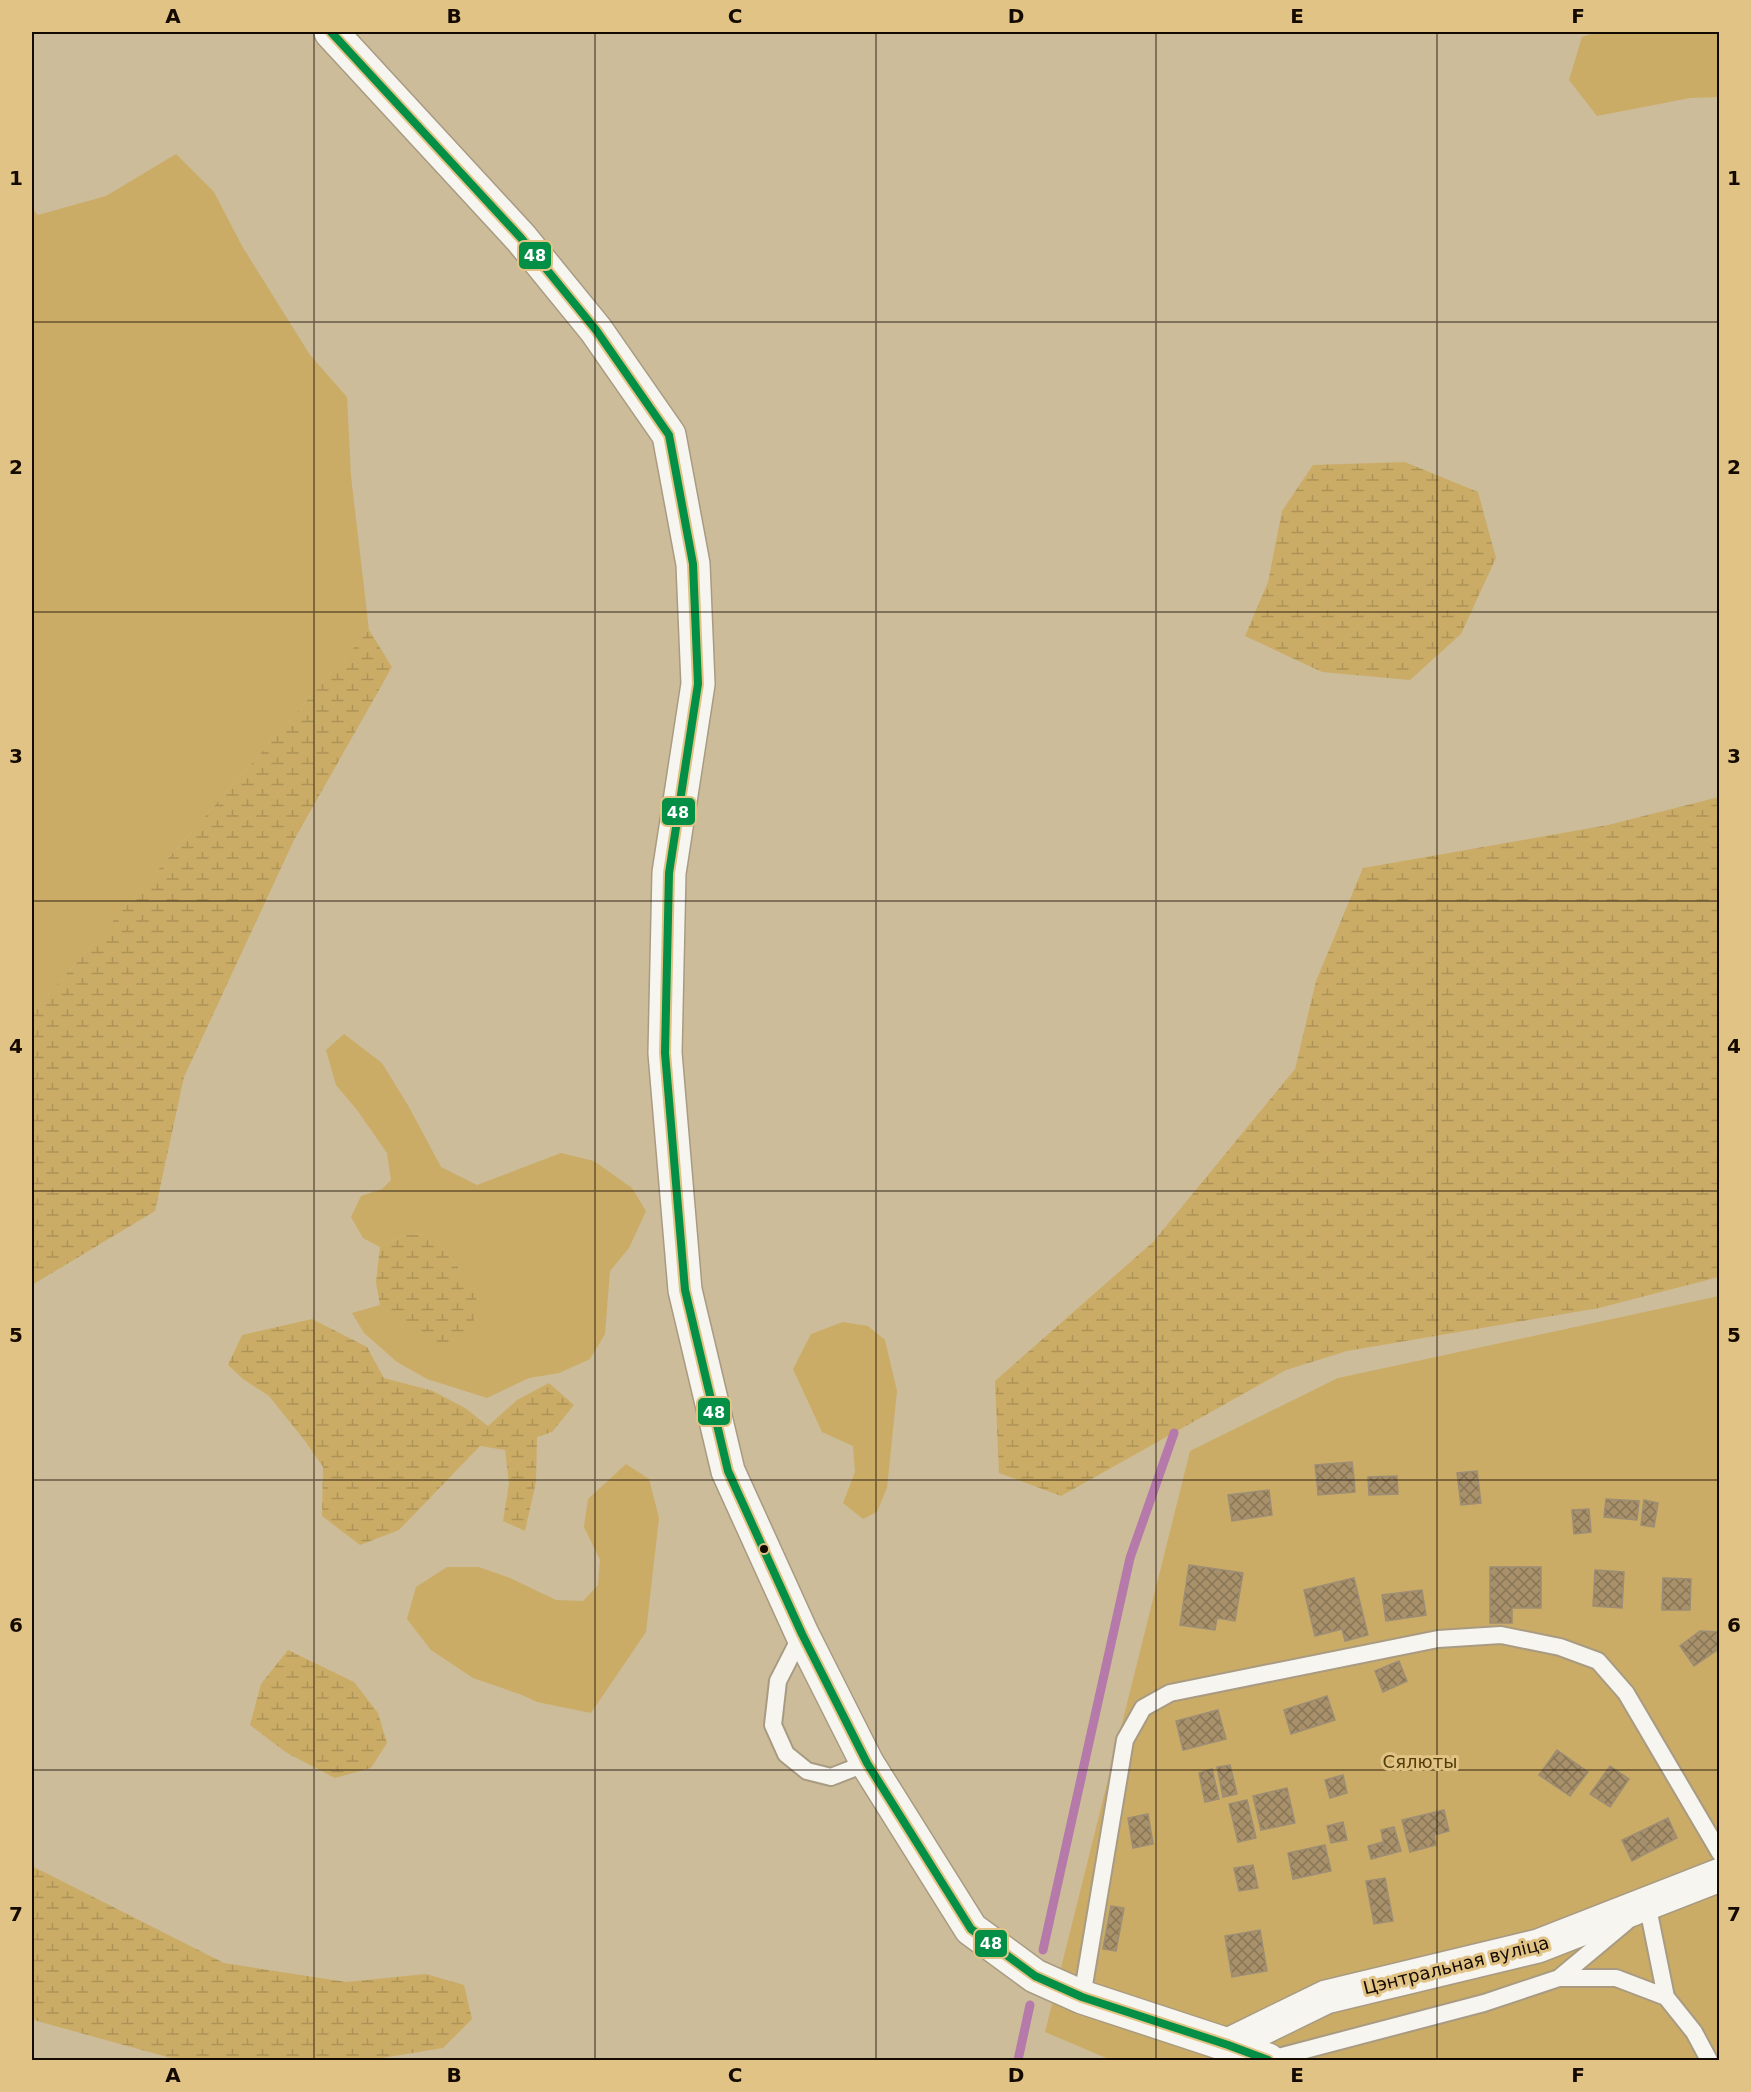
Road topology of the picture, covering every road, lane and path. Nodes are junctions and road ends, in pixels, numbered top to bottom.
1 (332, 32) edge
2 (802, 1634) junction
3 (867, 1763) junction
4 (1719, 1853) edge
5 (1719, 1875) edge
6 (1647, 1904) junction
7 (1560, 1978) junction
8 (1082, 1997) junction
9 (1666, 1997) junction
10 (1228, 2045) junction
11 (1267, 2060) edge
12 (1709, 2061) edge

1 - 2 street
2 - 3 street
2 - 3 lane
3 - 8 street
4 - 8 lane
5 - 6 street, Цэнтральная вуліца
6 - 7 lane
6 - 9 lane
6 - 10 street, Цэнтральная вуліца
7 - 9 lane
7 - 11 lane
8 - 10 street
9 - 12 lane
10 - 11 street

